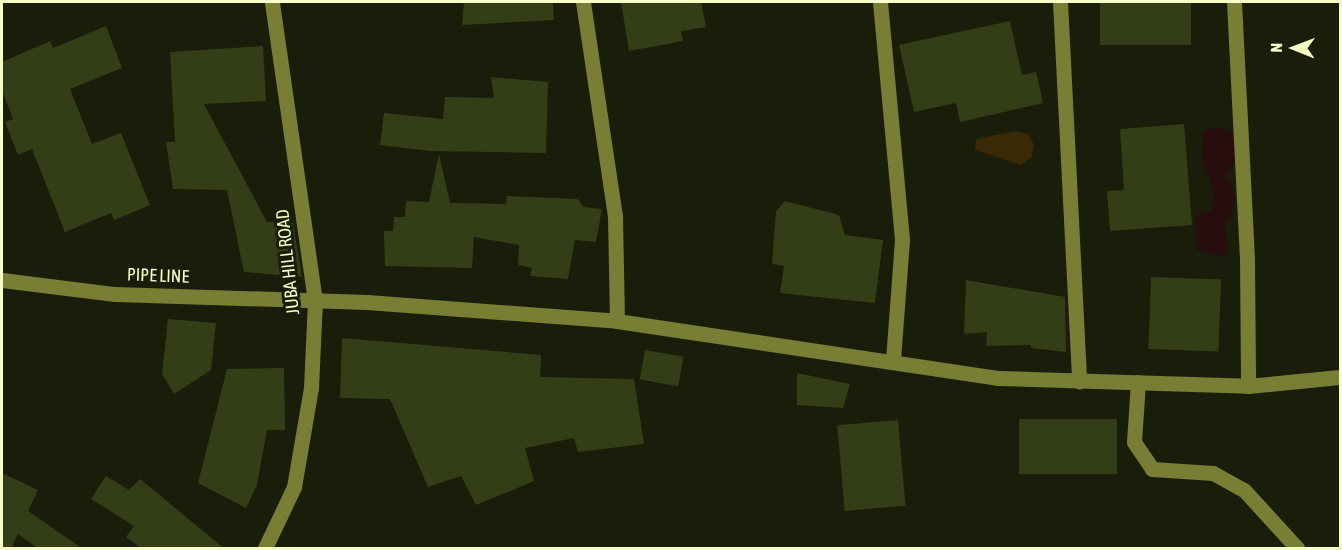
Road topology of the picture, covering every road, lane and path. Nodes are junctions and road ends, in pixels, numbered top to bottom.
1 (272, 2) edge
2 (583, 2) edge
3 (880, 2) edge
4 (1060, 2) edge
5 (1234, 2) edge
6 (2, 280) edge
7 (315, 301) junction
8 (617, 321) junction
9 (893, 361) junction
10 (1341, 377) edge
11 (1079, 382) junction
12 (1138, 382) junction
13 (1248, 386) junction
14 (266, 549) edge
15 (1298, 549) edge

1 - 7 street, JUBA HILL ROAD
2 - 8 street
3 - 9 street
4 - 11 street
5 - 13 street
6 - 7 street, PIPE LINE
7 - 8 street, PIPE LINE
7 - 14 street, JUBA HILL ROAD
8 - 9 street, PIPE LINE
9 - 11 street, PIPE LINE
10 - 13 street, PIPE LINE
11 - 12 street, PIPE LINE
12 - 13 street, PIPE LINE
12 - 15 street

